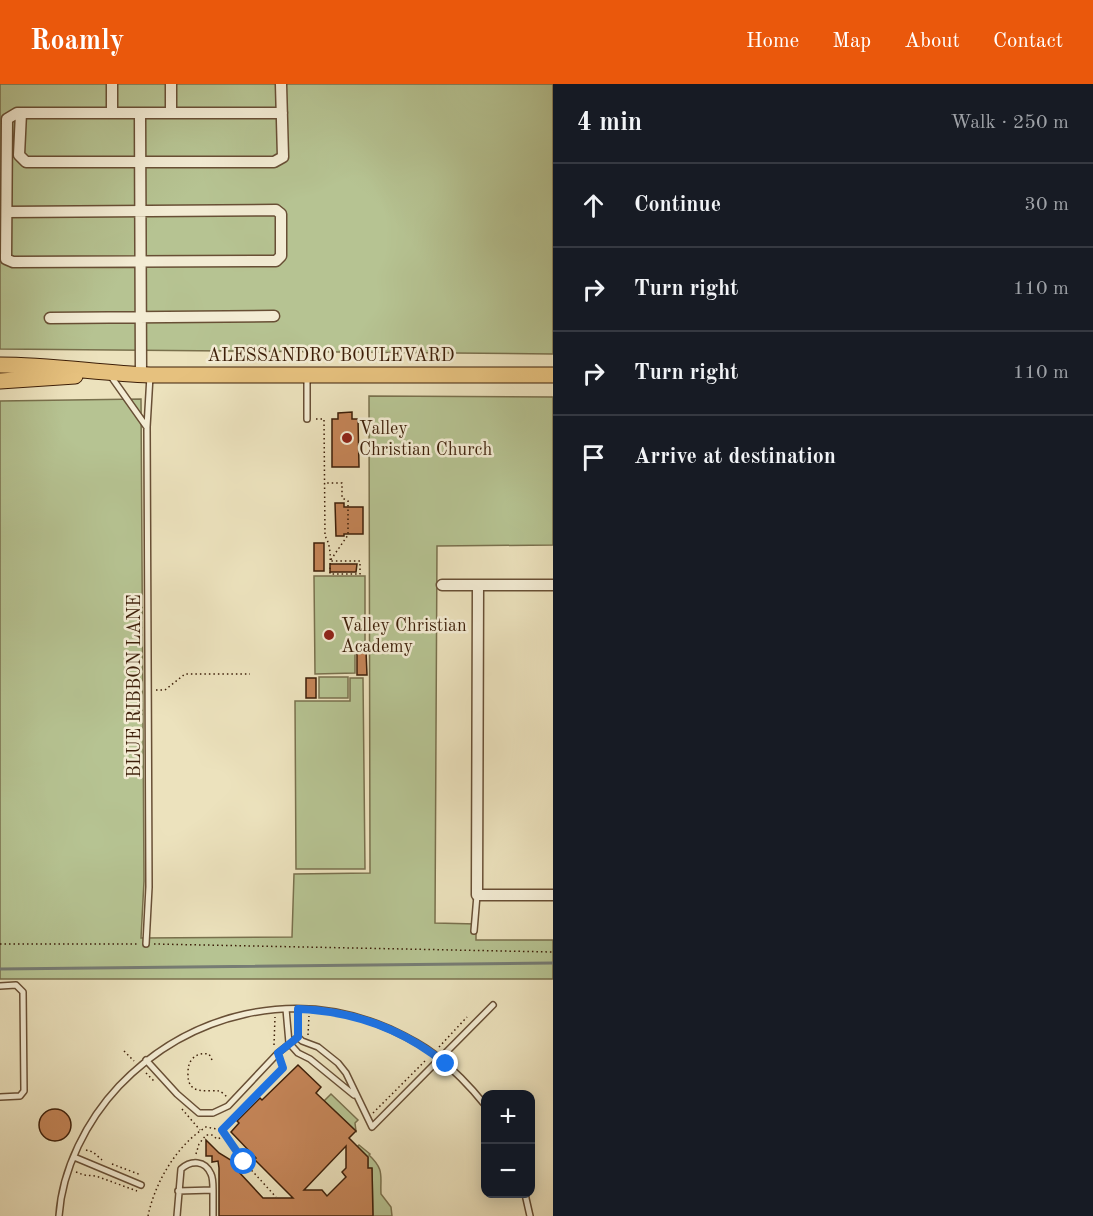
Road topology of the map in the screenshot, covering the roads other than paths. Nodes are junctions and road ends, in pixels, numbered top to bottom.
1 (112, 84) edge
2 (171, 84) edge
3 (281, 84) edge
4 (21, 113) junction
5 (112, 113) junction
6 (140, 113) junction
7 (171, 113) junction
8 (282, 113) junction
9 (140, 162) junction
10 (140, 210) junction
11 (7, 212) junction
12 (141, 260) junction
13 (274, 316) dead end
14 (50, 318) dead end
15 (141, 318) junction
16 (0, 365) edge
17 (109, 373) junction
18 (145, 374) junction
19 (307, 375) junction
20 (553, 375) edge
21 (0, 381) edge
22 (307, 419) road end
23 (147, 427) junction
24 (442, 585) dead end
25 (478, 585) junction
26 (553, 585) edge
27 (477, 895) junction
28 (553, 895) edge
29 (474, 931) dead end
30 (147, 944) road end
31 (0, 986) edge
32 (493, 1005) dead end
33 (286, 1009) junction
34 (298, 1009) junction
35 (298, 1037) junction
36 (288, 1043) junction
37 (439, 1059) junction
38 (146, 1060) junction
39 (356, 1096) junction
40 (0, 1097) edge
41 (481, 1100) edge
42 (74, 1157) junction
43 (141, 1185) dead end
44 (213, 1190) junction
45 (178, 1191) junction
46 (526, 1198) edge
47 (59, 1216) edge
48 (177, 1216) edge
49 (213, 1216) edge
50 (530, 1216) edge

1 - 5 street
2 - 7 street
3 - 8 street
4 - 5 street
4 - 9 street
4 - 11 street
5 - 6 street
6 - 7 street
6 - 9 street
7 - 8 street
8 - 9 street
9 - 10 street
10 - 11 street
10 - 12 street
10 - 12 street
11 - 12 street
12 - 15 street
13 - 15 street
14 - 15 street
15 - 18 street
16 - 17 main road, ALESSANDRO BOULEVARD
17 - 18 main road, ALESSANDRO BOULEVARD
17 - 21 main road, ALESSANDRO BOULEVARD
17 - 23 lane
18 - 19 main road, ALESSANDRO BOULEVARD
18 - 23 lane, BLUE RIBBON LANE
19 - 20 main road, ALESSANDRO BOULEVARD
19 - 22 lane
23 - 30 lane, BLUE RIBBON LANE
24 - 25 street
25 - 26 street
25 - 27 street
27 - 28 street
27 - 29 lane
31 - 40 lane
32 - 37 lane
33 - 34 lane
33 - 36 lane
33 - 38 lane
34 - 35 lane
34 - 37 lane
35 - 36 lane
35 - 39 lane
36 - 38 lane
36 - 39 lane
37 - 39 lane
37 - 41 lane
38 - 42 lane
42 - 43 lane
42 - 47 lane
44 - 45 lane
44 - 45 lane
44 - 49 lane
45 - 48 lane
46 - 50 lane

